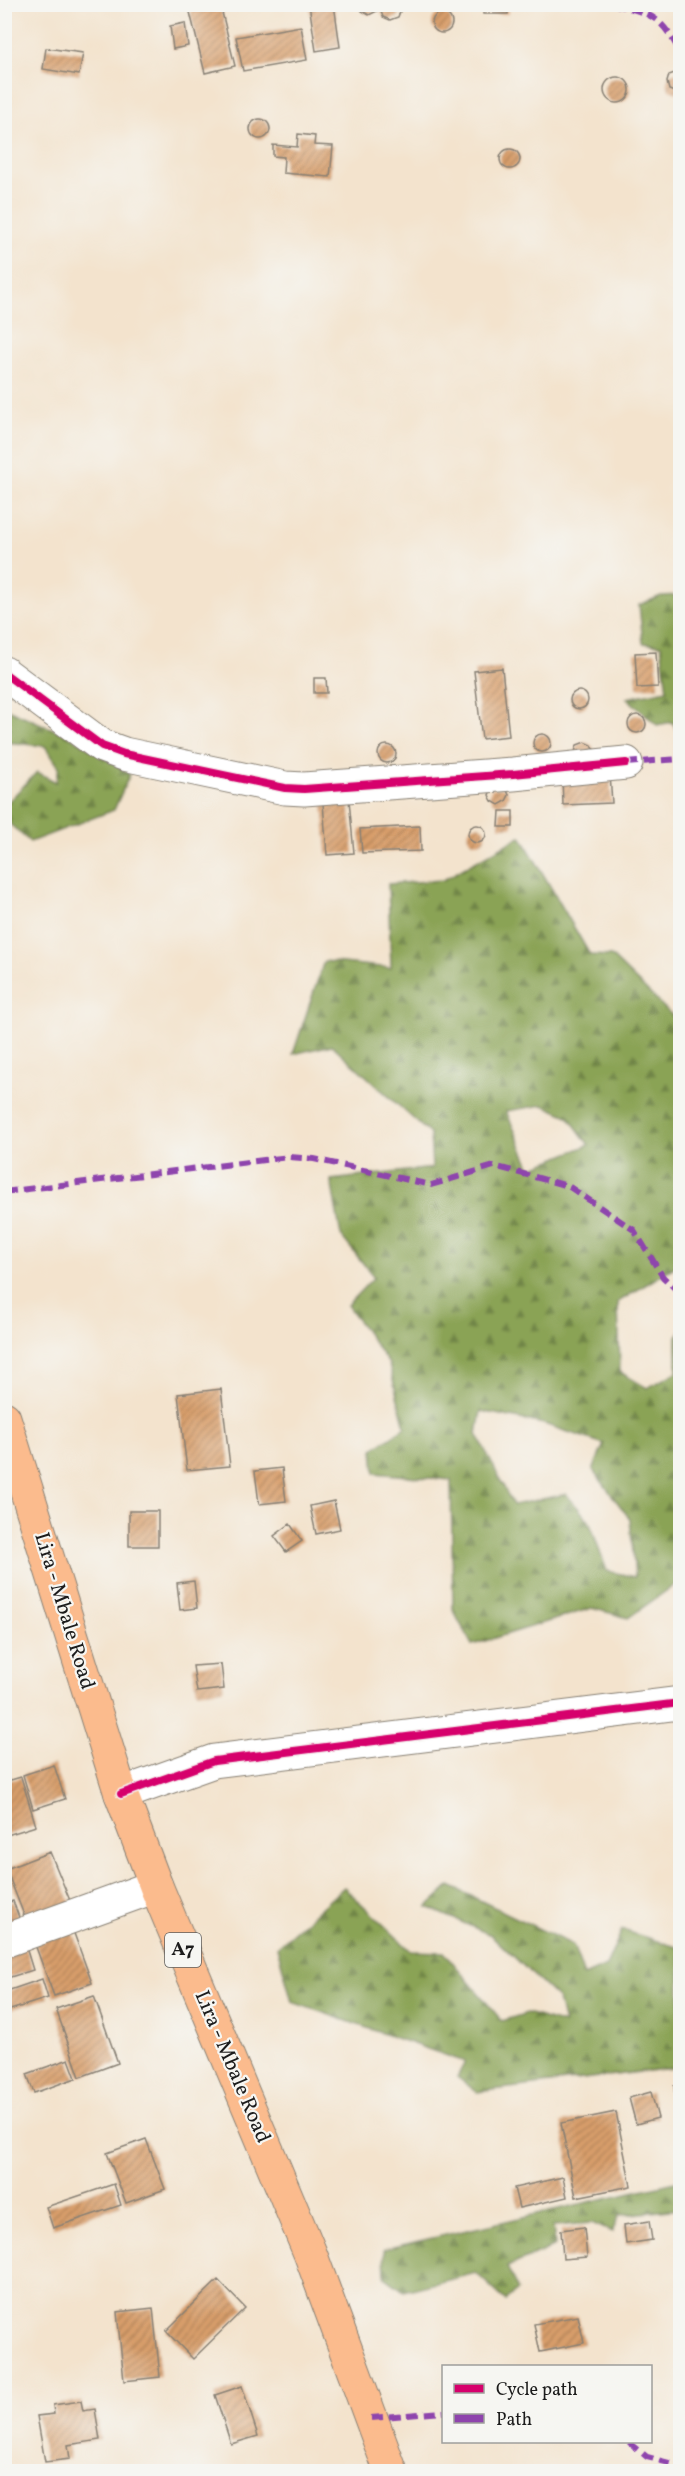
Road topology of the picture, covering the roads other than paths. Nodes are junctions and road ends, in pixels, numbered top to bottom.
1 (4, 673) edge
2 (626, 763) dead end
3 (4, 1418) edge
4 (681, 1703) edge
5 (122, 1794) junction
6 (156, 1886) junction
7 (4, 1941) edge
8 (391, 2472) edge

1 - 2 street
3 - 5 main road, Lira - Mbale Road / A7
4 - 5 street
5 - 6 main road, Lira - Mbale Road / A7
6 - 7 street
6 - 8 main road, Lira - Mbale Road / A7

